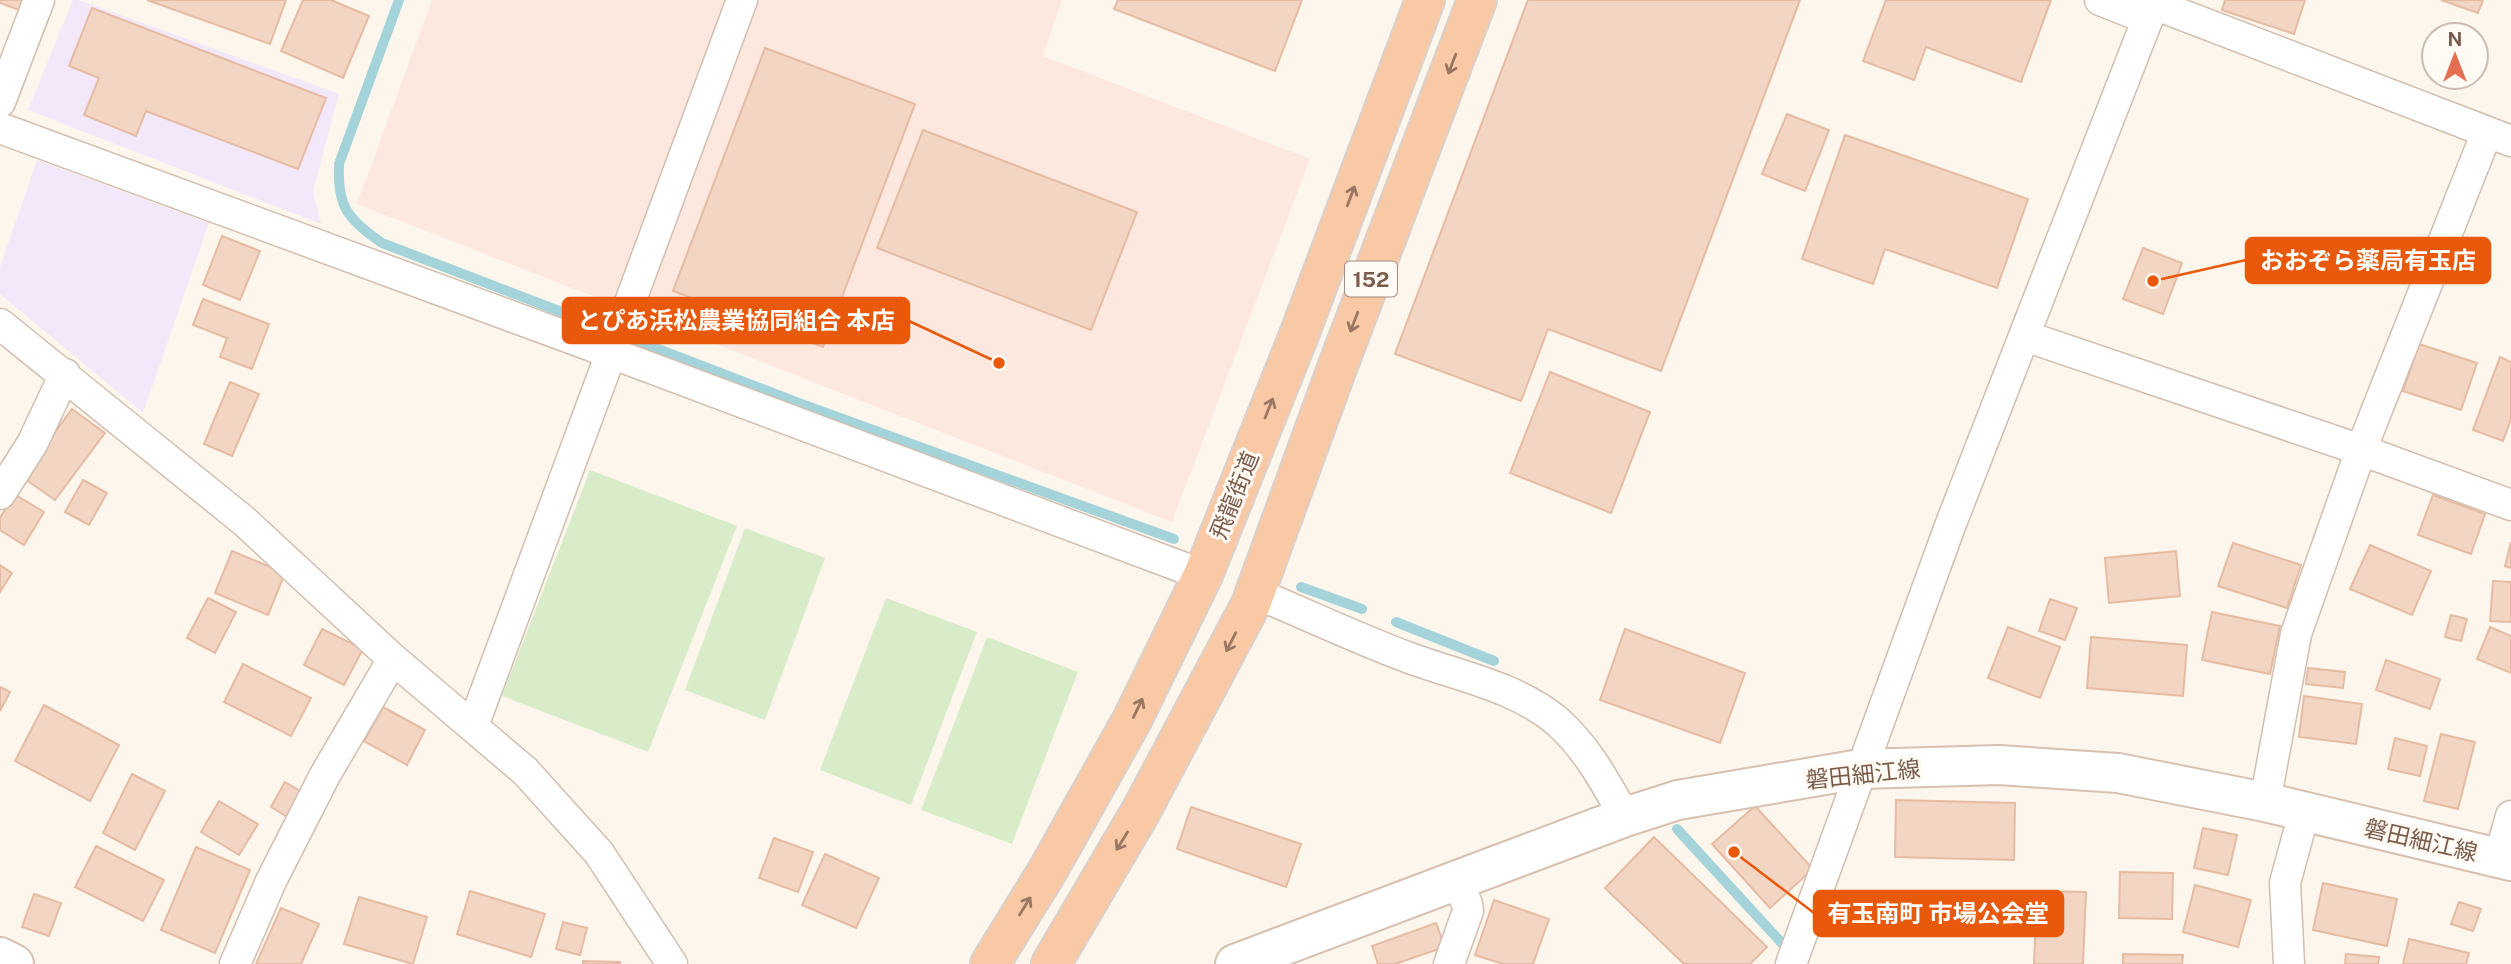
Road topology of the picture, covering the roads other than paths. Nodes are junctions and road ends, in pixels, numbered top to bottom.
1 (39, 0) edge
2 (742, 0) edge
3 (1425, 0) edge
4 (1476, 0) edge
5 (2100, 0) edge
6 (2153, 8) edge
7 (0, 102) edge
8 (0, 128) edge
9 (2499, 136) edge
10 (0, 324) edge
11 (2025, 336) junction
12 (611, 353) junction
13 (65, 374) junction
14 (2361, 450) junction
15 (0, 494) edge
16 (2511, 505) edge
17 (1209, 558) junction
18 (1261, 577) junction
19 (393, 659) junction
20 (473, 726) junction
21 (1860, 769) junction
22 (2265, 802) junction
23 (2304, 813) junction
24 (2511, 816) edge
25 (1625, 817) junction
26 (2505, 860) edge
27 (1457, 881) junction
28 (1794, 956) edge
29 (0, 957) edge
30 (14, 964) edge
31 (235, 964) edge
32 (672, 964) edge
33 (990, 964) edge
34 (1051, 964) edge
35 (1235, 964) edge
36 (1449, 964) edge
37 (2289, 964) edge

1 - 7 street
2 - 12 street
17 -> 3 highway, 飛龍街道 / 152
4 -> 18 highway, 152
5 - 6 street
6 - 9 street
6 - 11 street
8 - 12 street
9 - 14 street
10 - 13 street
11 - 14 street
11 - 21 street
12 - 17 street
12 - 20 street
13 - 15 street
13 - 19 street
14 - 16 street
14 - 22 street
33 -> 17 highway, 飛龍街道 / 152
18 - 25 street
18 -> 34 highway, 152
19 - 20 street
19 - 31 street
20 - 32 street
21 - 22 main road, 磐田細江線
21 - 25 main road, 磐田細江線
21 - 28 street
22 - 23 main road, 磐田細江線
23 - 26 main road, 磐田細江線
23 - 37 street
24 - 26 street
25 - 27 main road, 磐田細江線
27 - 35 main road, 磐田細江線
27 - 36 street
29 - 30 main road

